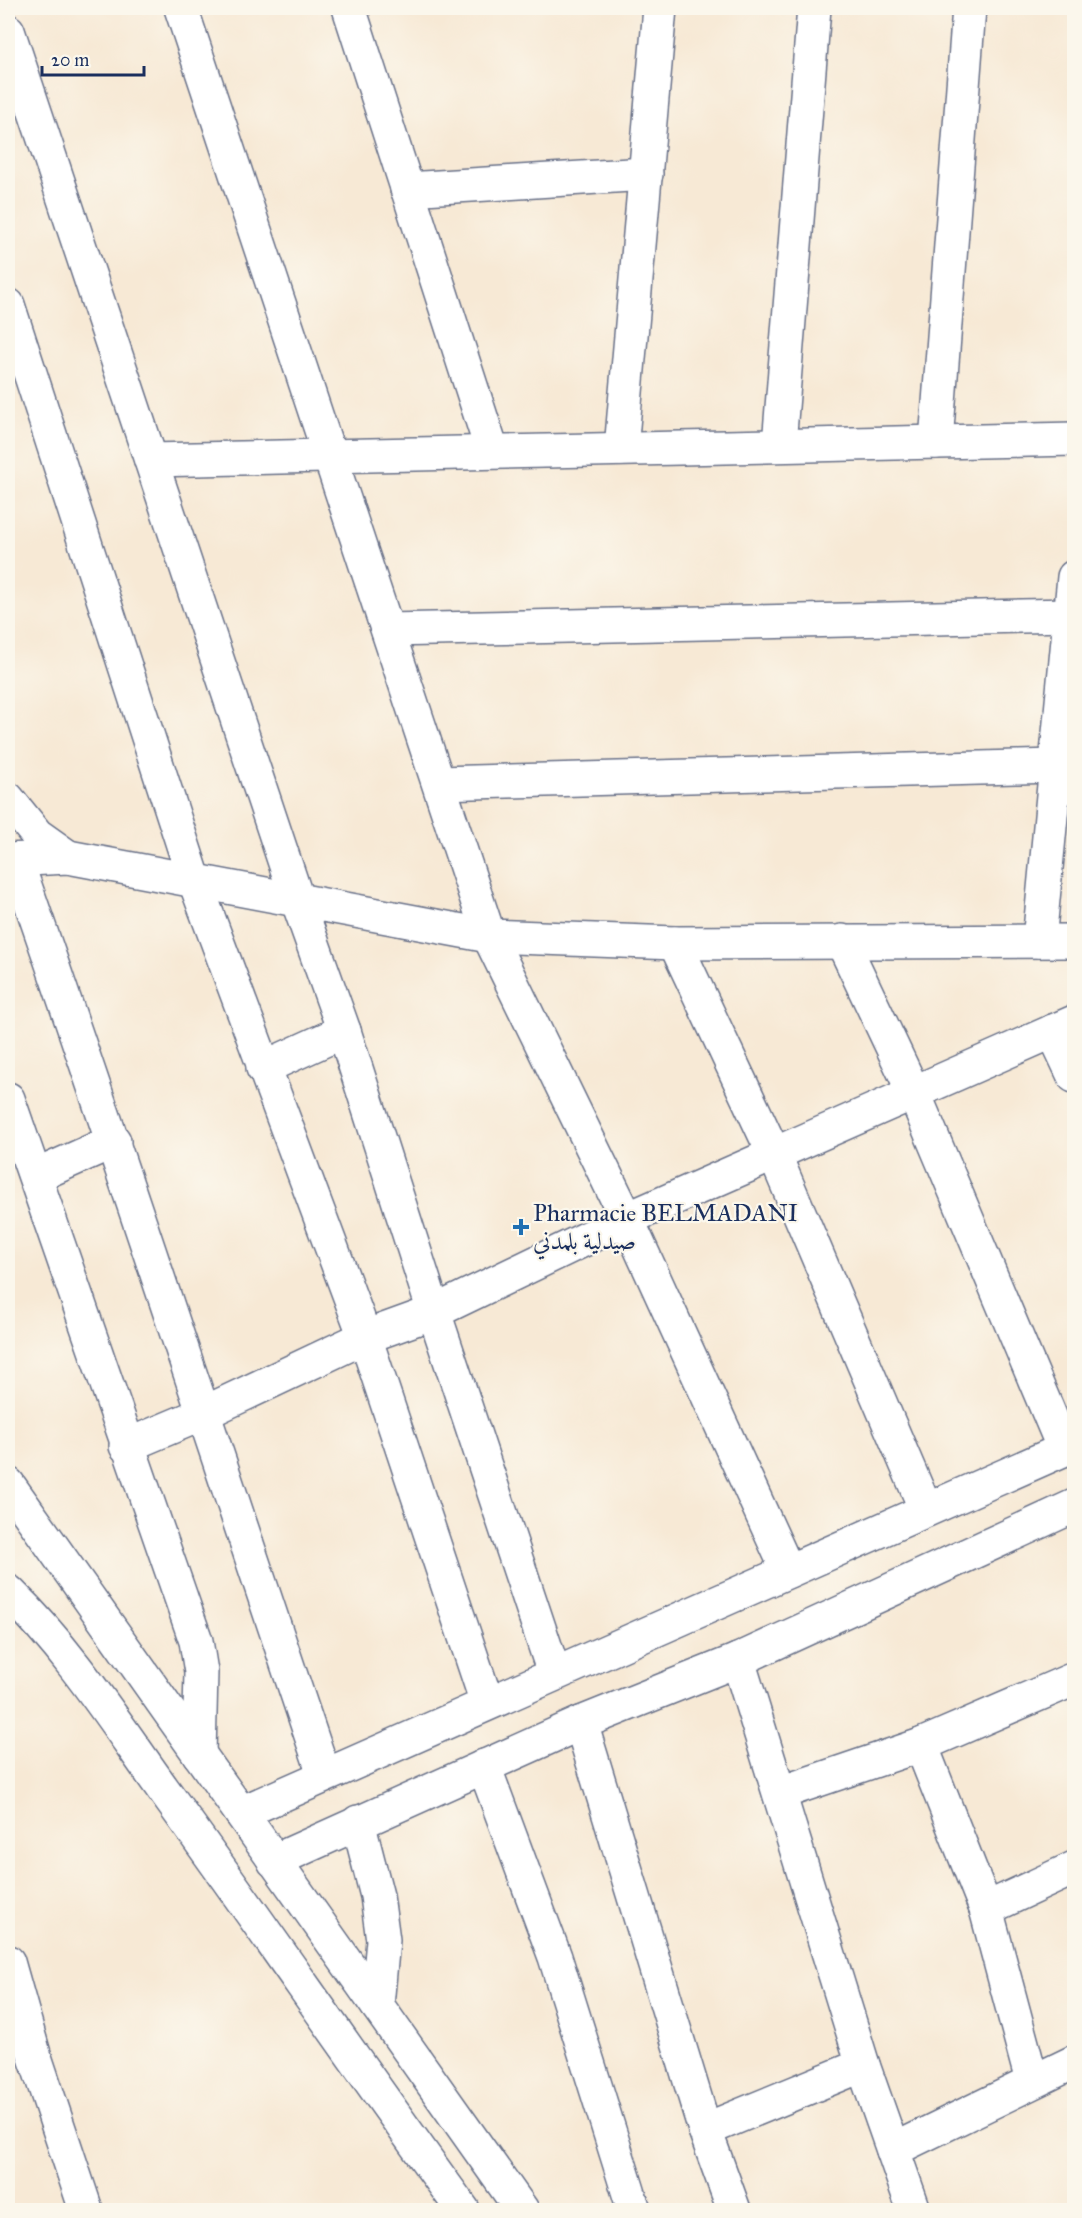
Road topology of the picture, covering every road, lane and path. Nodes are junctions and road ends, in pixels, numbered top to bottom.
1 (180, 8) edge
2 (349, 8) edge
3 (660, 8) edge
4 (814, 8) edge
5 (969, 8) edge
6 (8, 31) edge
7 (646, 174) junction
8 (407, 189) junction
9 (8, 305) edge
10 (1074, 439) edge
11 (936, 442) junction
12 (779, 445) junction
13 (621, 449) junction
14 (492, 451) junction
15 (329, 455) junction
16 (151, 460) junction
17 (1074, 577) edge
18 (1071, 615) junction
19 (388, 630) junction
20 (1056, 766) junction
21 (439, 783) junction
22 (8, 799) edge
23 (68, 857) junction
24 (12, 860) edge
25 (194, 879) junction
26 (298, 902) junction
27 (489, 936) junction
28 (842, 941) junction
29 (1039, 941) junction
30 (1074, 941) edge
31 (675, 943) junction
32 (1064, 1026) edge
33 (344, 1031) junction
34 (263, 1068) junction
35 (1074, 1076) edge
36 (913, 1091) junction
37 (8, 1099) edge
38 (114, 1141) junction
39 (775, 1156) junction
40 (36, 1176) junction
41 (627, 1219) junction
42 (434, 1312) junction
43 (365, 1337) junction
44 (202, 1414) junction
45 (126, 1446) junction
46 (1069, 1447) edge
47 (8, 1484) edge
48 (1074, 1506) edge
49 (926, 1510) junction
50 (788, 1571) junction
51 (8, 1594) edge
52 (738, 1660) junction
53 (554, 1673) junction
54 (1074, 1679) edge
55 (487, 1703) junction
56 (581, 1723) junction
57 (921, 1745) junction
58 (199, 1754) junction
59 (484, 1766) junction
60 (324, 1774) junction
61 (780, 1793) junction
62 (241, 1813) junction
63 (358, 1822) junction
64 (274, 1861) junction
65 (1074, 1868) edge
66 (986, 1909) junction
67 (8, 1962) edge
68 (377, 2005) junction
69 (1074, 2062) edge
70 (863, 2065) junction
71 (1032, 2081) junction
72 (705, 2130) junction
73 (893, 2150) junction
74 (86, 2211) edge
75 (463, 2211) edge
76 (522, 2211) edge
77 (634, 2211) edge
78 (734, 2211) edge
79 (914, 2211) edge

1 - 15 street
2 - 8 street
3 - 7 street
4 - 12 street
5 - 11 street
6 - 16 street
7 - 8 street
7 - 13 street
8 - 14 street
9 - 25 street
10 - 11 street
11 - 12 street
12 - 13 street
13 - 14 street
14 - 15 street
15 - 16 street
15 - 19 street
16 - 26 street
17 - 18 street
18 - 19 street
18 - 20 street
19 - 21 street
20 - 21 street
20 - 29 street
21 - 27 street
22 - 23 street
23 - 24 street
23 - 25 street
24 - 38 street
25 - 26 street
25 - 34 street
26 - 27 street
26 - 33 street
27 - 31 street
27 - 41 street
28 - 29 street
28 - 31 street
28 - 36 street
29 - 30 street
31 - 39 street
32 - 35 street
32 - 36 street
33 - 34 street
33 - 42 street
34 - 43 street
36 - 39 street
36 - 46 street
37 - 40 street
38 - 40 street
38 - 44 street
39 - 41 street
39 - 49 street
40 - 45 street
41 - 42 street
41 - 50 street
42 - 43 street
42 - 53 street
43 - 44 street
43 - 55 street
44 - 45 street
44 - 60 street
45 - 58 street
46 - 49 street
47 - 58 street
48 - 52 street
49 - 50 street
50 - 53 street
51 - 75 street
52 - 56 street
52 - 61 street
53 - 55 street
54 - 57 street
55 - 60 street
56 - 59 street
56 - 72 street
57 - 61 street
57 - 66 street
58 - 62 street
59 - 63 street
59 - 77 street
60 - 62 street
61 - 70 street
62 - 64 street
63 - 64 street
63 - 68 street
64 - 68 street
65 - 66 street
66 - 71 street
67 - 74 street
68 - 76 street
69 - 71 street
70 - 72 street
70 - 73 street
71 - 73 street
72 - 78 street
73 - 79 street

